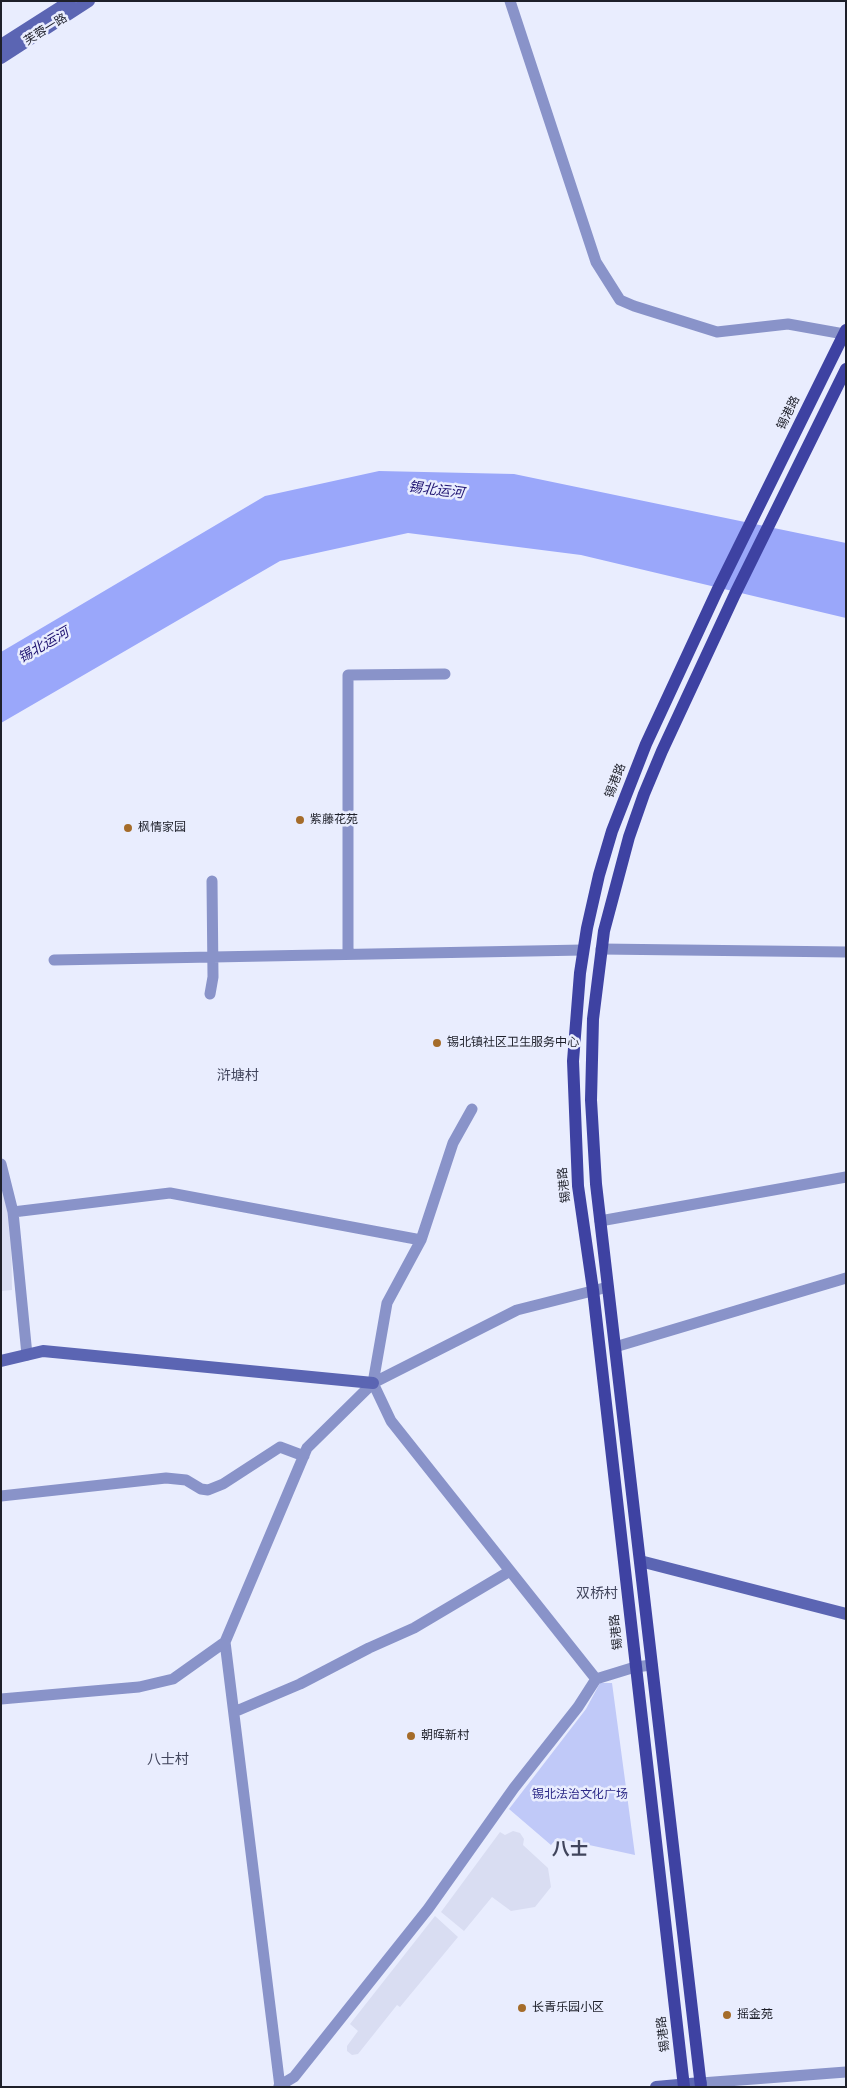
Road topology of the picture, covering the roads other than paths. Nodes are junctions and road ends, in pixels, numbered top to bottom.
1 (70, 1) edge
2 (89, 1) edge
3 (510, 1) edge
4 (1, 44) edge
5 (1, 58) edge
6 (845, 332) edge
7 (846, 369) edge
8 (445, 674) dead end
9 (212, 881) dead end
10 (601, 949) junction
11 (583, 950) junction
12 (846, 952) edge
13 (348, 954) junction
14 (213, 956) junction
15 (54, 960) dead end
16 (210, 994) dead end
17 (472, 1109) dead end
18 (1, 1164) edge
19 (846, 1177) edge
20 (13, 1212) junction
21 (600, 1221) junction
22 (421, 1240) junction
23 (846, 1278) edge
24 (608, 1287) junction
25 (593, 1290) junction
26 (615, 1346) junction
27 (28, 1355) junction
28 (1, 1360) edge
29 (373, 1383) junction
30 (304, 1456) junction
31 (1, 1496) edge
32 (640, 1561) junction
33 (510, 1571) junction
34 (846, 1614) edge
35 (225, 1642) junction
36 (652, 1665) junction
37 (635, 1667) junction
38 (596, 1679) junction
39 (1, 1700) edge
40 (234, 1712) junction
41 (846, 2072) edge
42 (701, 2085) edge
43 (279, 2086) edge
44 (684, 2086) edge
45 (656, 2087) edge

1 - 4 street, 芙蓉一路
2 - 5 street, 芙蓉一路
3 - 6 street
6 - 11 main road, 锡港路
7 - 10 main road
8 - 13 street
9 - 14 street
10 - 12 street
10 - 21 main road
11 - 13 street
11 - 25 main road, 锡港路
13 - 14 street
14 - 15 street
14 - 16 street
17 - 22 street
18 - 20 street
19 - 21 street
20 - 22 street
20 - 27 street
21 - 24 main road
22 - 29 street
23 - 26 street
24 - 25 street
24 - 26 main road
25 - 29 street
25 - 37 main road, 锡港路
26 - 32 main road
27 - 28 street
27 - 29 street
29 - 30 street
29 - 33 street
30 - 31 street
30 - 35 street
32 - 34 street
32 - 36 main road
33 - 38 street
33 - 40 street
35 - 39 street
35 - 40 street
36 - 37 street
36 - 42 main road
37 - 38 street
37 - 44 main road, 锡港路
38 - 43 street
40 - 43 street
41 - 42 street
42 - 44 street
44 - 45 street

